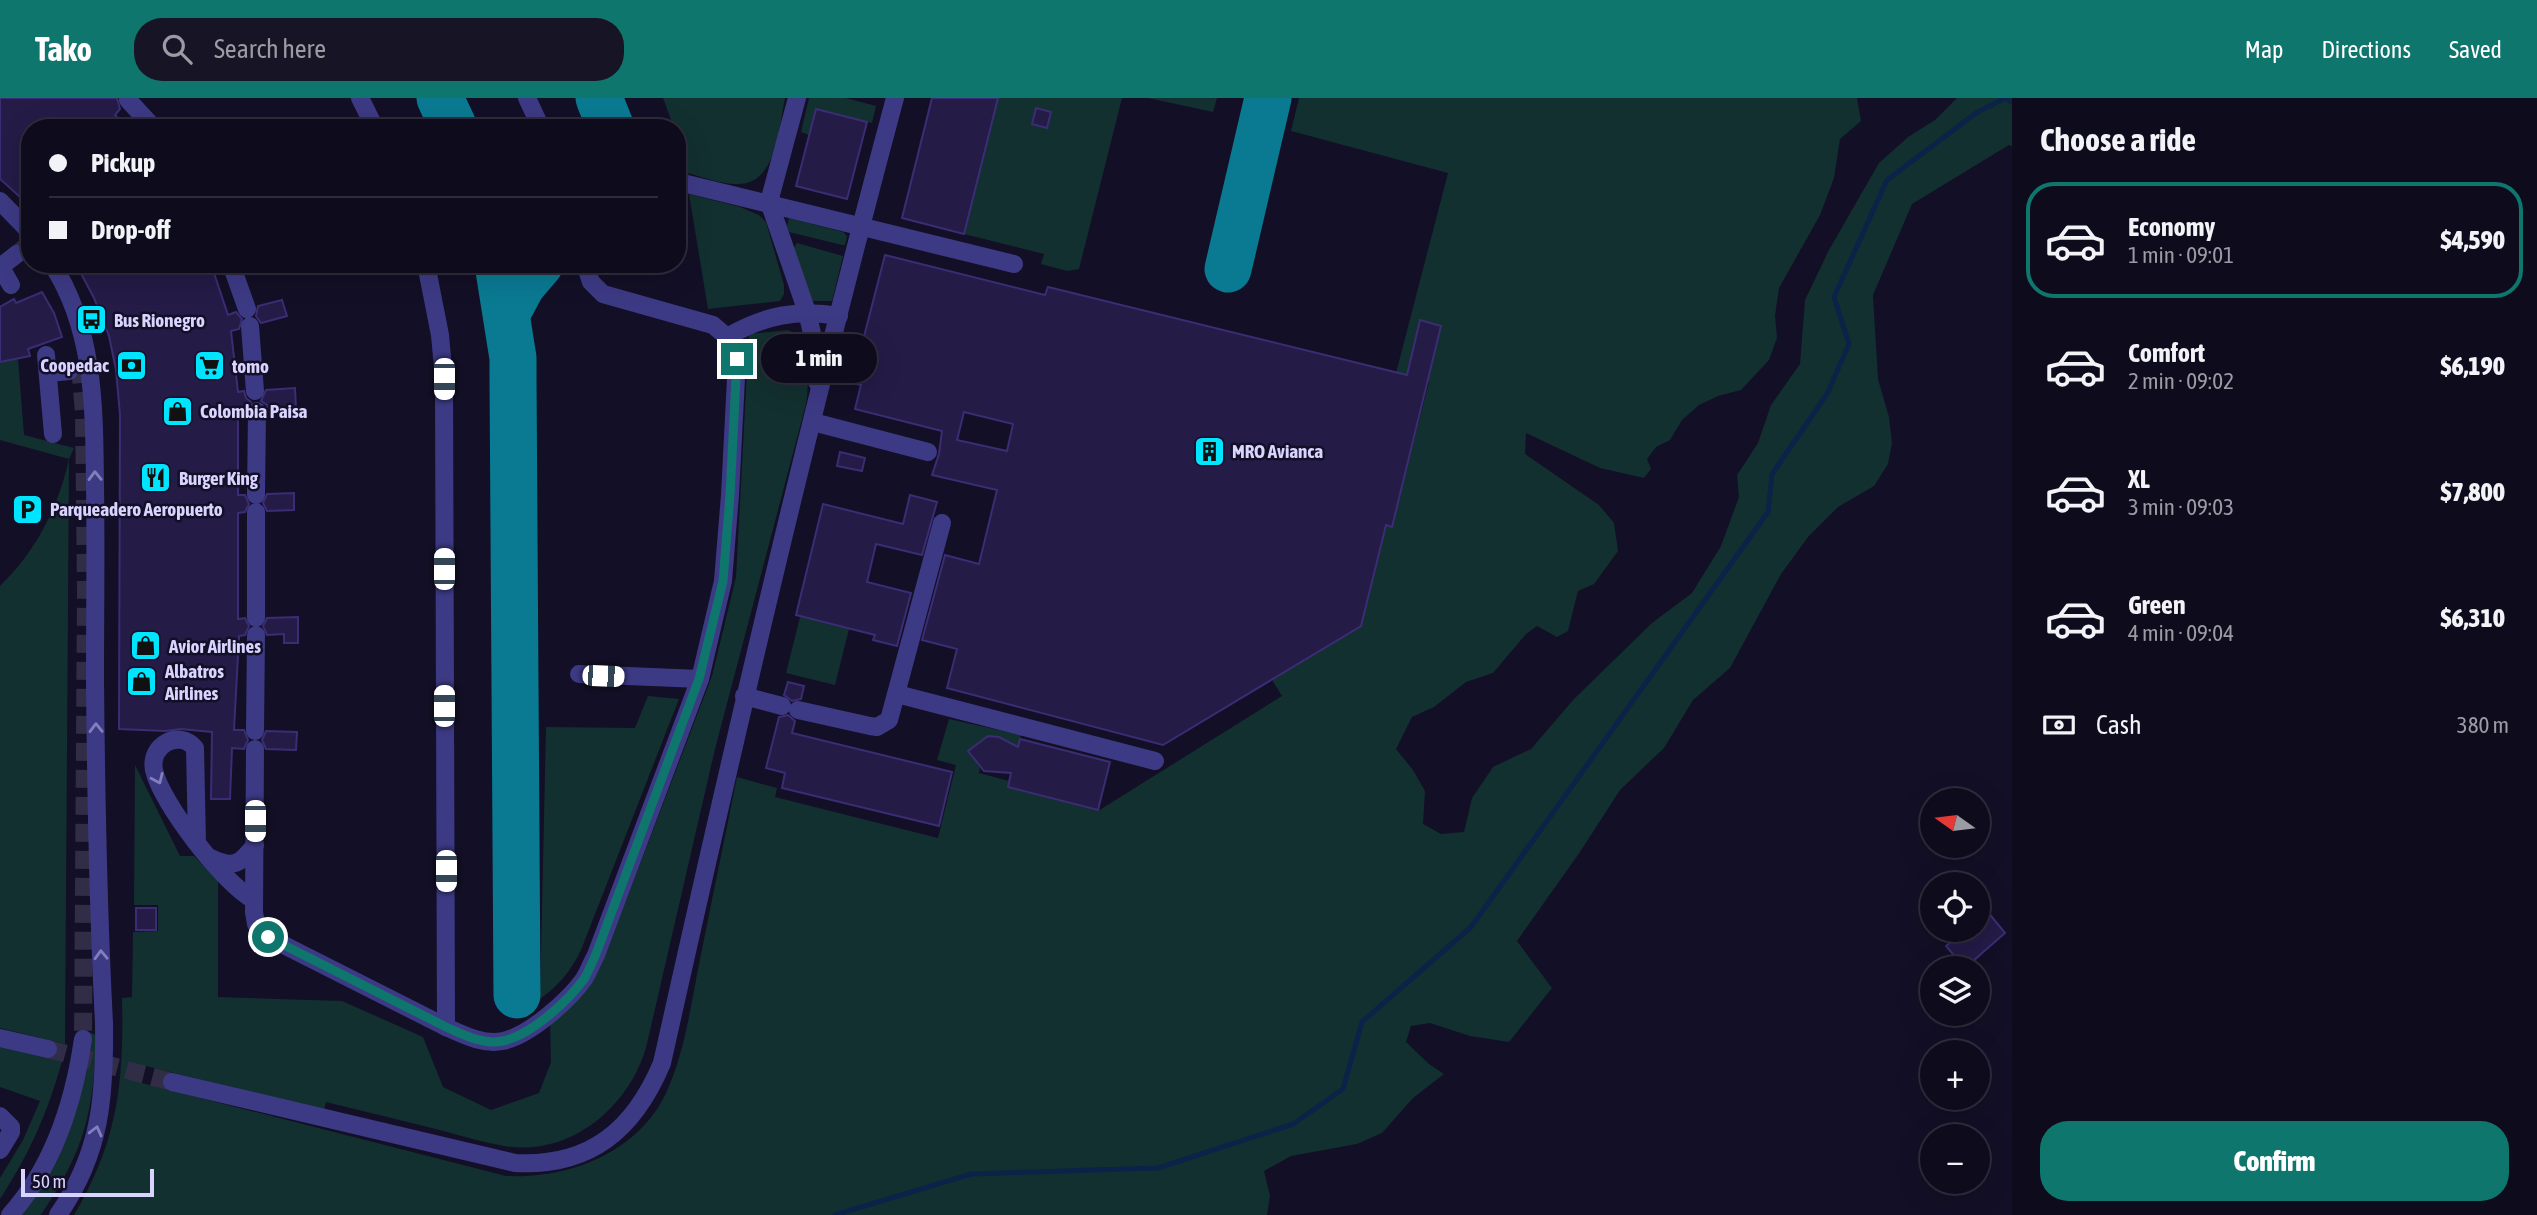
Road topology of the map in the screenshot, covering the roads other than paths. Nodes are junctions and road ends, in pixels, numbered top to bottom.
1 (360, 98) edge
2 (527, 98) edge
3 (797, 98) edge
4 (895, 98) edge
5 (128, 100) dead end
6 (146, 119) edge
7 (370, 119) edge
8 (537, 119) edge
9 (687, 184) dead end
10 (0, 201) edge
11 (769, 202) junction
12 (21, 223) edge
13 (861, 225) junction
14 (17, 254) tunnel mouth
15 (1014, 264) dead end
16 (0, 266) edge
17 (57, 273) edge
18 (234, 273) edge
19 (428, 273) edge
20 (588, 273) edge
21 (11, 285) dead end
22 (807, 312) junction
23 (839, 316) junction
24 (727, 337) junction
25 (69, 371) dead end
26 (255, 391) dead end
27 (818, 400) junction
28 (257, 411) dead end
29 (813, 422) junction
30 (53, 434) dead end
31 (928, 452) dead end
32 (943, 523) dead end
33 (579, 674) dead end
34 (699, 679) junction
35 (897, 694) junction
36 (744, 696) junction
37 (1155, 761) dead end
38 (255, 845) junction
39 (203, 850) junction
40 (254, 900) junction
41 (446, 1027) junction
42 (0, 1038) edge
43 (83, 1039) tunnel mouth
44 (48, 1049) tunnel mouth
45 (172, 1082) tunnel mouth
46 (0, 1116) edge
47 (0, 1150) edge
48 (10, 1215) edge
49 (58, 1215) edge

1 - 7 street
2 - 8 street
3 - 11 street
4 - 13 street
5 - 6 street
9 - 11 street
10 - 12 street
11 - 13 street
11 - 22 street
13 - 15 street
13 - 23 street
14 - 16 street
16 - 21 street
49 -> 17 street, bridge
18 - 26 street
19 - 41 street
20 - 24 street
22 - 23 street
22 - 24 street
22 - 27 street
23 - 27 street
24 - 34 street
25 - 30 street
27 - 29 street
28 - 38 street
29 - 31 street
29 - 36 street
32 - 35 street
33 - 34 street
34 - 41 street
35 - 36 street
35 - 37 street
36 - 45 street
38 - 39 street
38 - 40 street
39 -> 39 street
39 - 40 street
40 - 41 street
42 - 44 street
43 - 48 street
46 - 47 street

